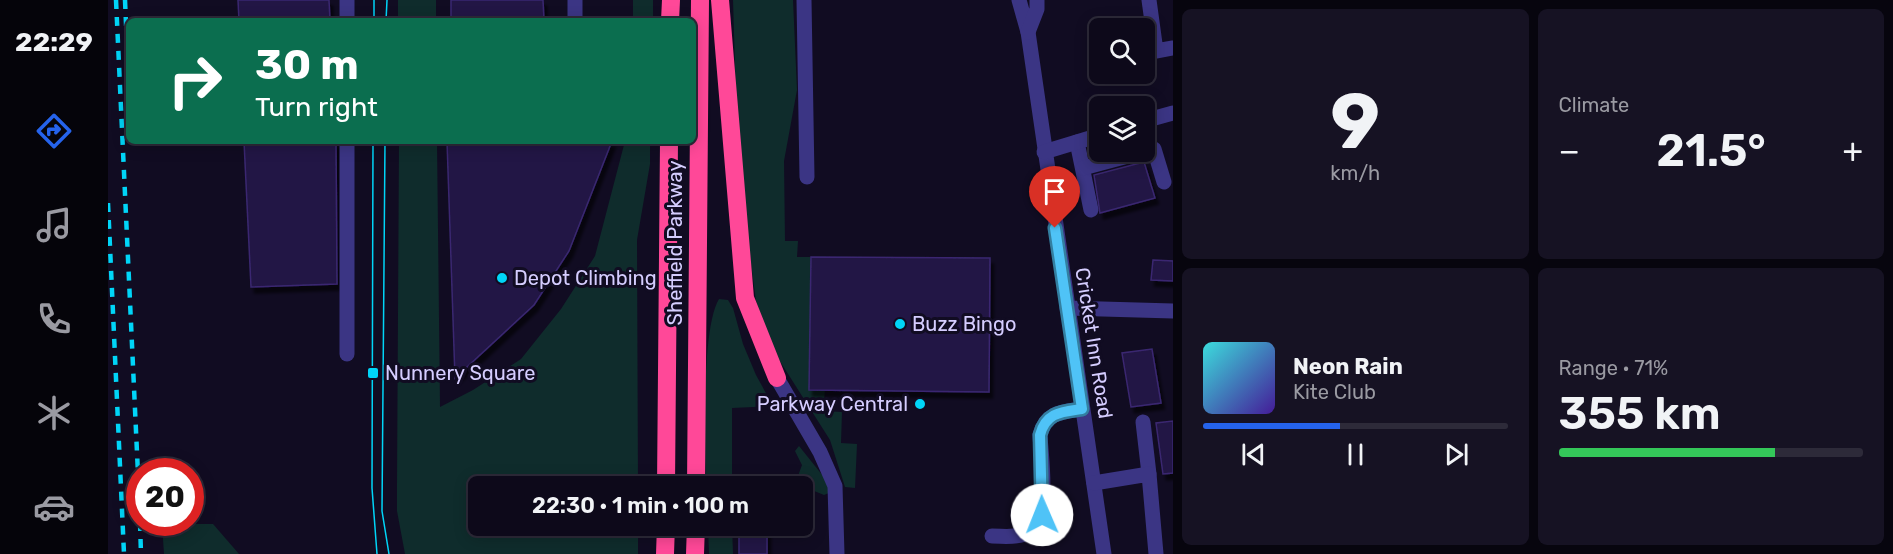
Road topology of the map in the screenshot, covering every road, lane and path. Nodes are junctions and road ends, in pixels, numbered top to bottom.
1 (347, 0) edge
2 (575, 0) edge
3 (671, 0) edge
4 (700, 0) edge
5 (720, 0) edge
6 (804, 0) edge
7 (1019, 0) edge
8 (1037, 0) edge
9 (1149, 0) edge
10 (347, 18) edge
11 (575, 18) edge
12 (670, 18) edge
13 (1028, 32) junction
14 (1173, 48) edge
15 (1173, 113) edge
16 (1155, 118) edge
17 (1089, 138) edge
18 (1077, 142) junction
19 (347, 144) edge
20 (669, 144) edge
21 (1044, 152) junction
22 (1083, 168) junction
23 (807, 177) dead end
24 (1164, 182) dead end
25 (1091, 210) dead end
26 (1067, 308) junction
27 (1173, 311) edge
28 (347, 354) dead end
29 (777, 378) joint
30 (1082, 409) junction
31 (1143, 422) dead end
32 (1149, 474) junction
33 (666, 476) edge
34 (696, 476) edge
35 (1094, 483) junction
36 (666, 536) edge
37 (696, 536) edge
38 (992, 536) dead end
39 (665, 554) edge
40 (695, 554) edge
41 (837, 554) edge
42 (1104, 554) edge
43 (1156, 554) edge

1 - 10 street
2 - 11 street
3 - 12 highway
4 - 34 highway, Sheffield Parkway
5 - 29 highway
6 - 23 street
7 - 13 street, Cricket Inn Road
8 - 13 street, Cricket Inn Road
9 - 14 street
13 - 21 street, Cricket Inn Road
15 - 16 street
17 - 18 street
18 - 21 street
18 - 22 street
19 - 28 street
20 - 33 highway, Sheffield Parkway
21 - 26 street, Cricket Inn Road
22 - 24 street
22 - 25 street
26 - 27 street
26 - 30 street, Cricket Inn Road
29 - 41 street
30 - 35 street, Cricket Inn Road
30 - 38 street
31 - 32 street
32 - 35 street
32 - 43 street
35 - 42 street, Cricket Inn Road
36 - 39 highway
37 - 40 highway

